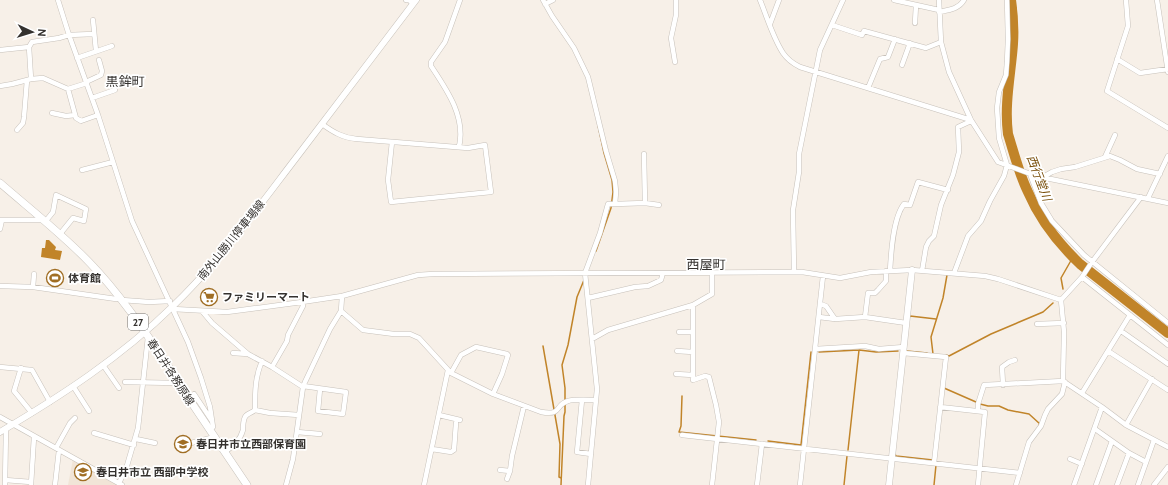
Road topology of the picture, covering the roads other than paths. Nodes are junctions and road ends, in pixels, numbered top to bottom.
1 (58, 0) edge
2 (406, 0) edge
3 (460, 0) edge
4 (553, 0) edge
5 (676, 0) edge
6 (760, 0) edge
7 (779, 0) edge
8 (843, 0) edge
9 (894, 0) edge
10 (939, 0) edge
11 (964, 0) edge
12 (1007, 0) edge
13 (1126, 0) edge
14 (1157, 0) edge
15 (415, 2) edge
16 (544, 2) edge
17 (916, 5) junction
18 (939, 11) junction
19 (92, 20) dead end
20 (770, 24) junction
21 (915, 24) dead end
22 (832, 25) junction
23 (93, 34) junction
24 (69, 36) junction
25 (895, 39) junction
26 (1166, 40) edge
27 (941, 42) junction
28 (910, 43) junction
29 (112, 46) dead end
30 (29, 47) junction
31 (0, 50) edge
32 (96, 51) junction
33 (77, 58) junction
34 (1117, 59) junction
35 (99, 60) dead end
36 (675, 62) dead end
37 (902, 65) dead end
38 (1168, 70) edge
39 (815, 72) junction
40 (29, 79) junction
41 (86, 82) junction
42 (0, 86) edge
43 (868, 88) junction
44 (68, 89) junction
45 (115, 90) dead end
46 (92, 98) junction
47 (52, 113) dead end
48 (75, 114) junction
49 (98, 115) junction
50 (971, 121) junction
51 (322, 124) junction
52 (1168, 128) edge
53 (17, 130) dead end
54 (1115, 135) dead end
55 (392, 142) junction
56 (459, 147) junction
57 (644, 154) dead end
58 (1168, 156) edge
59 (1105, 157) junction
60 (113, 162) junction
61 (1008, 166) junction
62 (82, 170) dead end
63 (1028, 173) junction
64 (1160, 174) junction
65 (1043, 177) junction
66 (0, 183) edge
67 (948, 190) junction
68 (1141, 197) junction
69 (1148, 198) junction
70 (1168, 202) edge
71 (645, 203) junction
72 (615, 204) junction
73 (659, 205) dead end
74 (1, 220) edge
75 (44, 221) junction
76 (0, 230) edge
77 (60, 234) junction
78 (1092, 263) junction
79 (912, 270) junction
80 (888, 271) junction
81 (922, 271) junction
82 (712, 272) junction
83 (794, 272) junction
84 (587, 273) junction
85 (663, 273) junction
86 (34, 274) dead end
87 (954, 274) junction
88 (823, 276) junction
89 (1083, 276) junction
90 (0, 286) edge
91 (32, 287) junction
92 (342, 296) junction
93 (588, 298) junction
94 (122, 299) junction
95 (1061, 300) junction
96 (302, 302) junction
97 (820, 304) junction
98 (693, 305) junction
99 (172, 306) junction
100 (202, 311) junction
101 (341, 311) junction
102 (1130, 315) junction
103 (818, 317) junction
104 (865, 317) junction
105 (835, 319) junction
106 (906, 323) junction
107 (1064, 323) junction
108 (1168, 323) edge
109 (1037, 324) dead end
110 (1121, 331) junction
111 (679, 332) dead end
112 (693, 332) junction
113 (147, 335) junction
114 (592, 339) junction
115 (1168, 345) edge
116 (815, 349) junction
117 (903, 350) junction
118 (678, 351) dead end
119 (1108, 351) junction
120 (693, 352) junction
121 (233, 353) dead end
122 (248, 354) junction
123 (1015, 360) dead end
124 (262, 361) junction
125 (1168, 364) edge
126 (103, 365) junction
127 (0, 367) edge
128 (272, 367) junction
129 (21, 368) junction
130 (450, 372) junction
131 (676, 374) dead end
132 (693, 375) junction
133 (1152, 379) junction
134 (126, 382) dead end
135 (179, 382) junction
136 (1064, 382) junction
137 (143, 383) junction
138 (1003, 385) junction
139 (73, 386) junction
140 (303, 387) junction
141 (119, 388) dead end
142 (320, 389) junction
143 (1168, 390) edge
144 (1082, 393) junction
145 (194, 394) dead end
146 (493, 394) junction
147 (582, 400) junction
148 (596, 400) junction
149 (50, 402) junction
150 (524, 406) junction
151 (940, 407) junction
152 (1102, 407) junction
153 (255, 410) junction
154 (89, 411) dead end
155 (978, 411) junction
156 (32, 413) junction
157 (299, 415) junction
158 (439, 415) junction
159 (0, 417) edge
160 (75, 418) dead end
161 (13, 424) junction
162 (1126, 425) junction
163 (211, 426) junction
164 (6, 429) junction
165 (1094, 429) junction
166 (0, 432) edge
167 (297, 432) junction
168 (94, 433) dead end
169 (320, 434) dead end
170 (682, 435) dead end
171 (34, 437) junction
172 (215, 437) junction
173 (136, 439) junction
174 (717, 439) junction
175 (1154, 440) junction
176 (1112, 441) junction
177 (155, 443) dead end
178 (191, 443) dead end
179 (762, 444) junction
180 (134, 445) junction
181 (1168, 447) edge
182 (804, 448) junction
183 (58, 449) junction
184 (432, 449) junction
185 (225, 452) junction
186 (1129, 453) junction
187 (591, 454) junction
188 (892, 458) junction
189 (1070, 459) dead end
190 (1146, 462) junction
191 (934, 463) junction
192 (1082, 464) junction
193 (1168, 467) edge
194 (980, 468) junction
195 (500, 470) dead end
196 (510, 471) junction
197 (1020, 473) junction
198 (507, 480) dead end
199 (5, 482) edge
200 (31, 484) edge
201 (121, 484) edge
202 (55, 485) edge
203 (247, 485) edge
204 (286, 485) edge
205 (424, 485) edge
206 (588, 485) edge
207 (712, 485) edge
208 (758, 485) edge
209 (800, 485) edge
210 (889, 485) edge
211 (978, 485) edge
212 (1016, 485) edge
213 (1074, 485) edge
214 (1096, 485) edge
215 (1117, 485) edge
216 (1138, 485) edge
217 (1154, 485) edge

1 - 24 street
2 - 15 street
3 - 56 street
4 - 16 street
5 - 36 street
6 - 20 street
7 - 20 street
8 - 22 street
9 - 17 street
10 - 18 street
11 - 18 street
12 - 61 street
13 - 34 street
14 - 26 street
15 - 51 main road, 南外山勝川停車場線
16 - 72 street
17 - 18 street
17 - 21 street
18 - 27 street
19 - 23 street
20 - 39 street
22 - 25 street
22 - 39 street
23 - 24 street
23 - 32 street
24 - 30 street
24 - 33 street
25 - 28 street
25 - 43 street
26 - 38 street
27 - 28 street
27 - 50 street
28 - 37 street
29 - 32 street
30 - 31 street
30 - 40 street
32 - 33 street
33 - 41 street
34 - 38 street
34 - 52 street
35 - 41 street
39 - 43 street
39 - 83 street
40 - 42 street
40 - 44 street
40 - 53 street
41 - 44 street
41 - 46 street
43 - 50 street
44 - 48 street
45 - 46 street
46 - 49 street
47 - 48 street
48 - 49 street
49 - 60 street
50 - 61 street
50 - 67 street
51 - 55 street
51 - 99 main road, 南外山勝川停車場線
54 - 59 street
55 - 56 street
55 - 56 street
57 - 71 street
58 - 64 street
59 - 64 street
59 - 65 street
60 - 62 street
60 - 99 street
61 - 63 street
61 - 87 street
63 - 65 street
63 - 78 street
64 - 69 street
65 - 68 street
66 - 75 main road, 春日井各務原線 / 27
67 - 80 street
67 - 81 street
68 - 69 street
68 - 78 street
69 - 70 street
71 - 72 street
71 - 73 street
72 - 84 street
74 - 75 street
74 - 76 street
75 - 77 main road, 春日井各務原線 / 27
75 - 77 street
77 - 94 main road, 春日井各務原線 / 27
78 - 89 street
78 - 108 street
79 - 80 street
79 - 81 street
79 - 106 main road
80 - 88 street
80 - 104 street
81 - 87 street
82 - 83 street
82 - 85 street
82 - 98 street
83 - 88 street
84 - 85 street
84 - 92 street
84 - 93 street
85 - 93 street
86 - 91 street
87 - 95 street
88 - 97 street
89 - 95 street
89 - 102 street
90 - 91 street
91 - 94 street
92 - 96 street
92 - 101 street
93 - 114 street
94 - 99 street
94 - 113 main road, 春日井各務原線 / 27
95 - 107 street
96 - 100 street
96 - 128 street
97 - 103 street
97 - 105 street
98 - 112 street
98 - 114 street
99 - 100 street
99 - 113 main road, 南外山勝川停車場線
99 - 163 street
100 - 122 street
101 - 130 street
101 - 140 street
102 - 110 street
102 - 115 street
103 - 105 street
103 - 116 street
104 - 105 street
104 - 106 street
106 - 117 main road
107 - 109 street
107 - 136 street
110 - 119 street
110 - 125 street
111 - 112 street
112 - 120 street
113 - 126 main road, 南外山勝川停車場線
113 - 135 main road, 春日井各務原線 / 27
113 - 137 street
114 - 148 street
116 - 117 street
116 - 182 street
117 - 151 street
117 - 188 main road
118 - 120 street
119 - 133 street
119 - 144 street
120 - 132 street
121 - 122 street
122 - 124 street
123 - 138 street
124 - 128 street
124 - 153 street
126 - 139 main road, 南外山勝川停車場線
126 - 141 street
127 - 129 street
128 - 140 street
129 - 149 street
129 - 156 street
130 - 146 street
130 - 146 street
130 - 158 street
131 - 132 street
132 - 174 street
133 - 143 street
133 - 162 street
134 - 137 street
135 - 137 street
135 - 163 main road, 春日井各務原線 / 27
136 - 138 street
136 - 144 street
136 - 197 street
137 - 173 street
138 - 155 street
139 - 149 main road, 南外山勝川停車場線
139 - 154 street
140 - 142 street
140 - 157 street
142 - 142 street
144 - 152 street
145 - 163 street
146 - 150 street
147 - 148 street
147 - 150 street
147 - 187 street
148 - 187 street
149 - 156 main road, 南外山勝川停車場線
150 - 196 street
151 - 155 street
151 - 191 street
152 - 162 street
152 - 165 street
153 - 157 street
153 - 185 street
155 - 194 street
156 - 161 main road, 南外山勝川停車場線
157 - 167 street
158 - 184 street
158 - 184 street
159 - 161 street
160 - 183 street
161 - 164 main road, 南外山勝川停車場線
161 - 171 street
162 - 175 street
163 - 172 main road, 春日井各務原線 / 27
164 - 166 main road, 南外山勝川停車場線
164 - 199 street
165 - 176 street
165 - 192 street
167 - 169 street
167 - 204 street
168 - 180 street
170 - 174 street
171 - 183 street
171 - 200 street
172 - 178 street
172 - 185 main road, 春日井各務原線 / 27
173 - 177 street
173 - 180 street
174 - 179 street
174 - 207 street
175 - 181 street
175 - 190 street
176 - 186 street
176 - 214 street
179 - 182 street
179 - 208 street
180 - 201 street
182 - 188 street
182 - 209 street
183 - 201 street
183 - 202 street
184 - 205 street
185 - 203 main road, 春日井各務原線 / 27
186 - 190 street
186 - 215 street
187 - 206 street
188 - 191 street
188 - 210 main road
189 - 192 street
190 - 216 street
191 - 194 street
192 - 213 street
193 - 217 street
194 - 197 street
194 - 211 street
195 - 196 street
196 - 198 street
197 - 212 street
199 - 200 street

